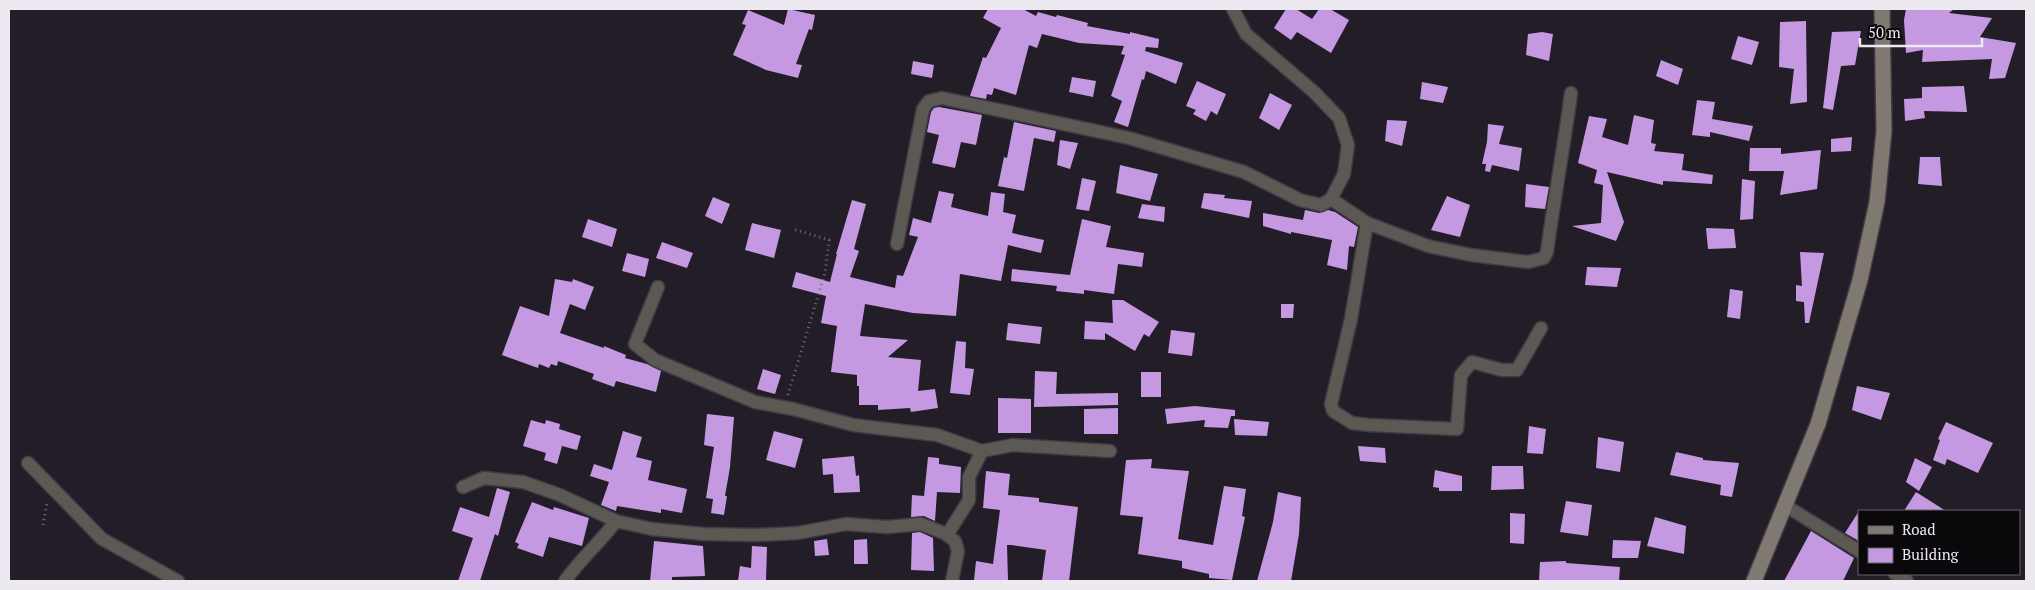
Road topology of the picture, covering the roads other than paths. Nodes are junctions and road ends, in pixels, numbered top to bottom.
1 (1233, 9) edge
2 (1882, 9) edge
3 (1571, 93) dead end
4 (1331, 199) junction
5 (1367, 223) junction
6 (897, 244) dead end
7 (658, 287) dead end
8 (1541, 328) dead end
9 (982, 450) junction
10 (1110, 451) dead end
11 (28, 463) dead end
12 (463, 487) dead end
13 (1786, 506) junction
14 (616, 521) junction
15 (947, 535) junction
16 (1858, 550) edge
17 (178, 581) edge
18 (565, 581) edge
19 (952, 581) edge
20 (1754, 581) edge

1 - 4 street
2 - 13 street
3 - 5 street
4 - 5 street
4 - 6 street
5 - 8 street
7 - 9 street
9 - 10 street
9 - 15 street
11 - 17 street
12 - 14 street
13 - 16 street
13 - 20 street
14 - 15 street
14 - 18 street
15 - 19 street

